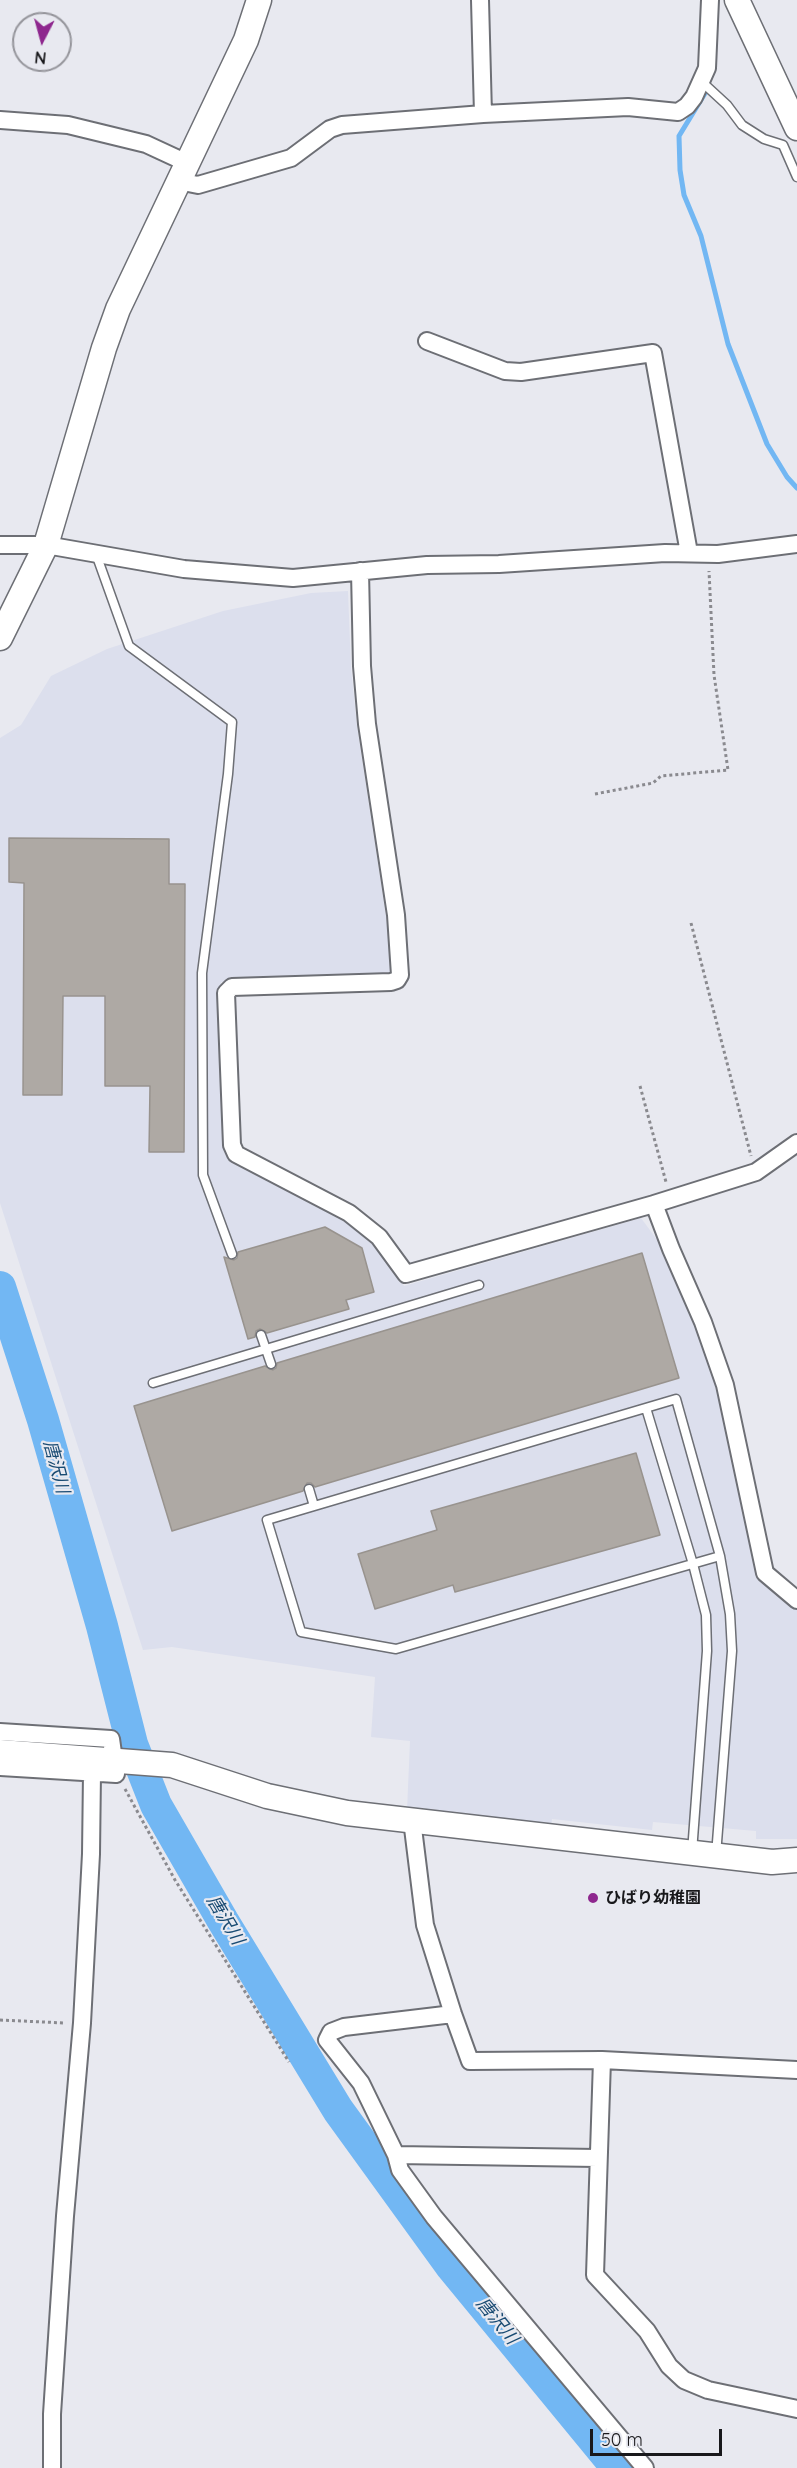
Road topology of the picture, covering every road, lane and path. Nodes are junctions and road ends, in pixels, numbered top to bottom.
1 (259, 0) edge
2 (480, 0) edge
3 (710, 0) edge
4 (737, 0) edge
5 (702, 82) junction
6 (483, 114) junction
7 (0, 120) edge
8 (797, 128) edge
9 (183, 172) junction
10 (797, 177) edge
11 (428, 341) dead end
12 (0, 544) edge
13 (797, 544) edge
14 (46, 545) junction
15 (96, 553) junction
16 (689, 554) junction
17 (709, 555) junction
18 (360, 571) junction
19 (0, 638) edge
20 (595, 794) dead end
21 (691, 923) dead end
22 (640, 1086) dead end
23 (797, 1143) edge
24 (756, 1172) junction
25 (671, 1198) junction
26 (654, 1204) junction
27 (232, 1254) dead end
28 (479, 1285) dead end
29 (261, 1335) dead end
30 (267, 1349) junction
31 (271, 1364) dead end
32 (153, 1383) dead end
33 (646, 1408) junction
34 (309, 1489) dead end
35 (314, 1506) junction
36 (720, 1556) junction
37 (693, 1564) junction
38 (797, 1600) edge
39 (0, 1732) edge
40 (0, 1752) edge
41 (118, 1765) junction
42 (0, 1767) edge
43 (92, 1773) junction
44 (412, 1820) junction
45 (692, 1852) junction
46 (716, 1855) junction
47 (797, 1860) edge
48 (453, 2014) junction
49 (0, 2020) edge
50 (82, 2023) junction
51 (602, 2060) junction
52 (289, 2062) dead end
53 (797, 2070) edge
54 (396, 2155) junction
55 (597, 2158) junction
56 (797, 2409) edge
57 (52, 2468) edge
58 (645, 2468) edge

1 - 9 street
2 - 6 street
3 - 5 street
4 - 8 street
5 - 6 street
5 - 10 lane
6 - 9 street
7 - 9 street
9 - 14 street
11 - 16 street
12 - 14 street
13 - 17 street
14 - 15 street
14 - 19 street
15 - 18 street
15 - 27 lane
16 - 17 street
16 - 18 street
17 - 20 path
18 - 26 street
21 - 24 path
22 - 25 path
23 - 24 street
24 - 25 street
25 - 26 street
26 - 38 street
28 - 30 lane
29 - 30 lane
30 - 31 lane
30 - 32 lane
33 - 35 lane
33 - 36 lane
33 - 37 lane
34 - 35 lane
35 - 37 lane
36 - 37 lane
36 - 46 lane
37 - 45 lane
39 - 41 street
40 - 41 street
41 - 43 street
41 - 44 street
41 - 52 path
42 - 43 street
43 - 50 street
44 - 45 street
44 - 48 street
45 - 46 street
46 - 47 street
48 - 51 street
48 - 54 street
49 - 50 path
50 - 57 street
51 - 53 street
51 - 55 street
54 - 55 street
54 - 58 street
55 - 56 street

